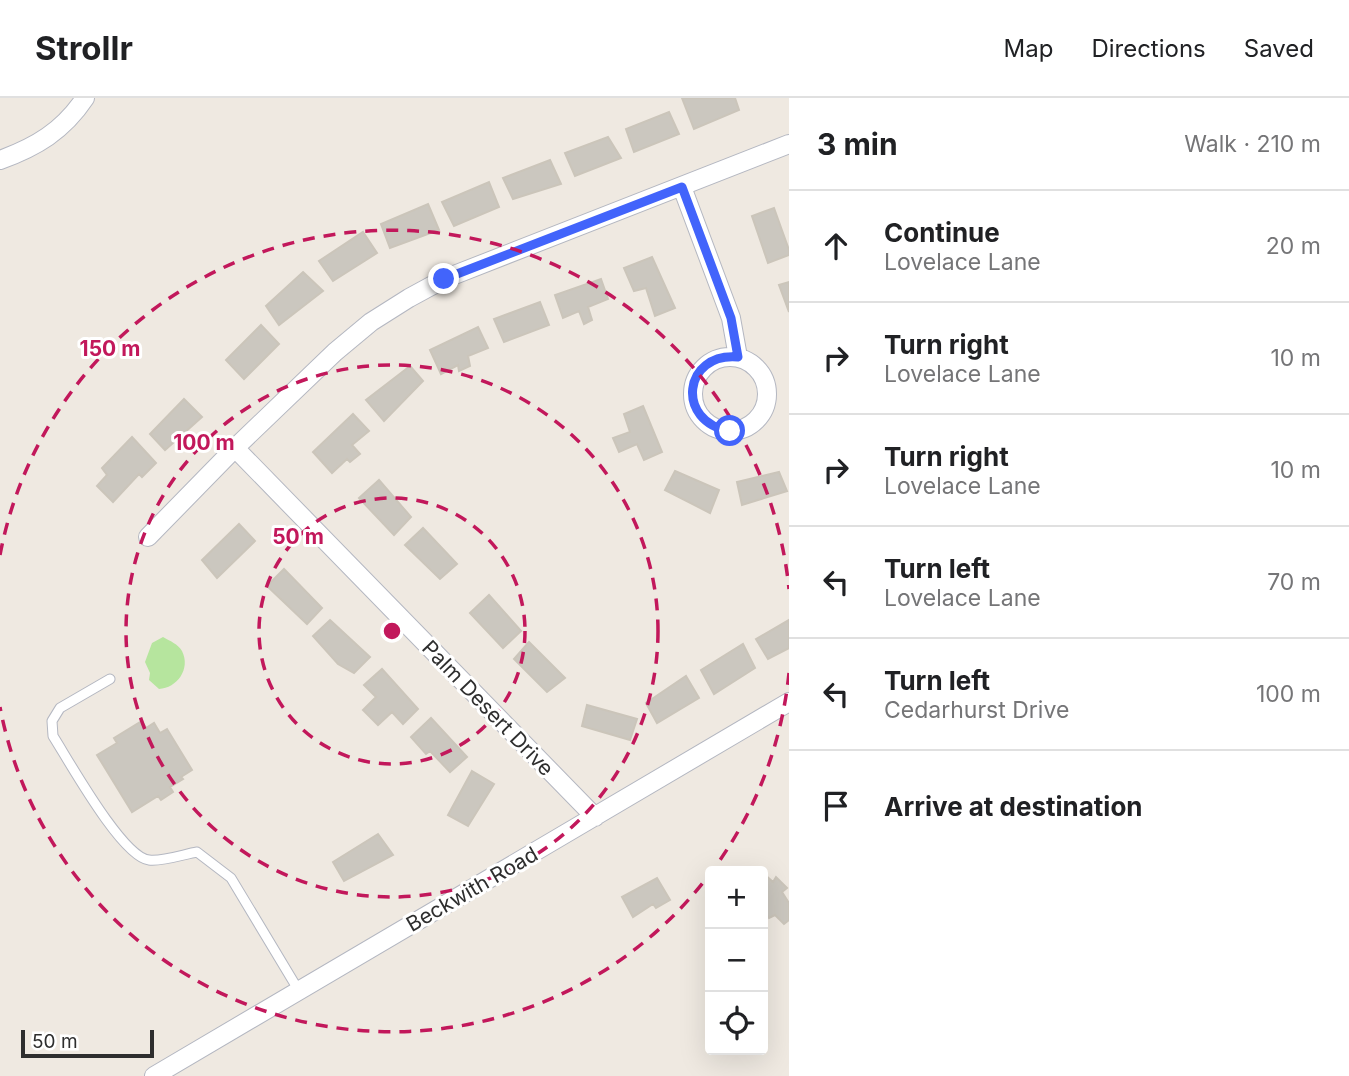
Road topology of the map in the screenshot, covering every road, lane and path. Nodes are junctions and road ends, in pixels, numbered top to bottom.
1 (85, 98) edge
2 (789, 144) edge
3 (0, 160) edge
4 (682, 187) junction
5 (738, 357) junction
6 (235, 448) junction
7 (148, 537) dead end
8 (110, 679) dead end
9 (789, 702) edge
10 (595, 817) junction
11 (299, 991) junction
12 (154, 1076) edge

1 - 3 street
2 - 4 street
4 - 5 street
4 - 6 street
5 - 5 street
6 - 7 street
6 - 10 street, Palm Desert Drive
8 - 11 lane
9 - 10 street, Beckwith Road
10 - 11 street, Beckwith Road
11 - 12 street, Beckwith Road

